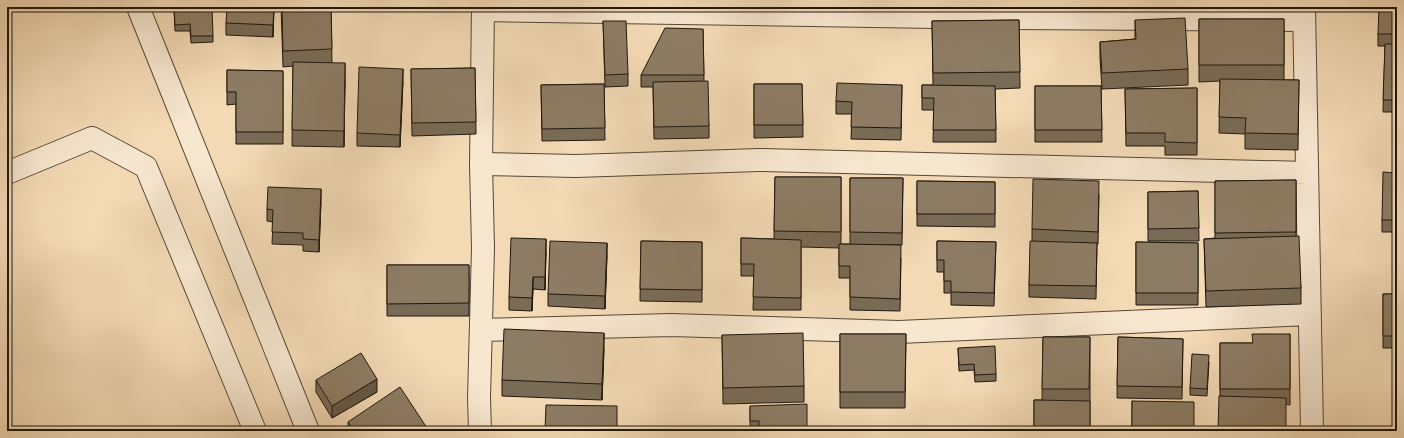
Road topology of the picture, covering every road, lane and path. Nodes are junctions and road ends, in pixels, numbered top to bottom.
1 (138, 7) edge
2 (483, 8) edge
3 (752, 10) edge
4 (1001, 13) edge
5 (1304, 13) edge
6 (481, 164) junction
7 (7, 173) edge
8 (1307, 173) junction
9 (1310, 314) junction
10 (481, 330) junction
11 (255, 431) edge
12 (308, 431) edge
13 (480, 431) edge
14 (1312, 431) edge

1 - 12 street
2 - 3 street
2 - 6 street
3 - 4 street
4 - 5 street
5 - 8 street
6 - 8 street
6 - 10 street
7 - 11 street
8 - 9 street
9 - 10 street
9 - 14 street
10 - 13 street

